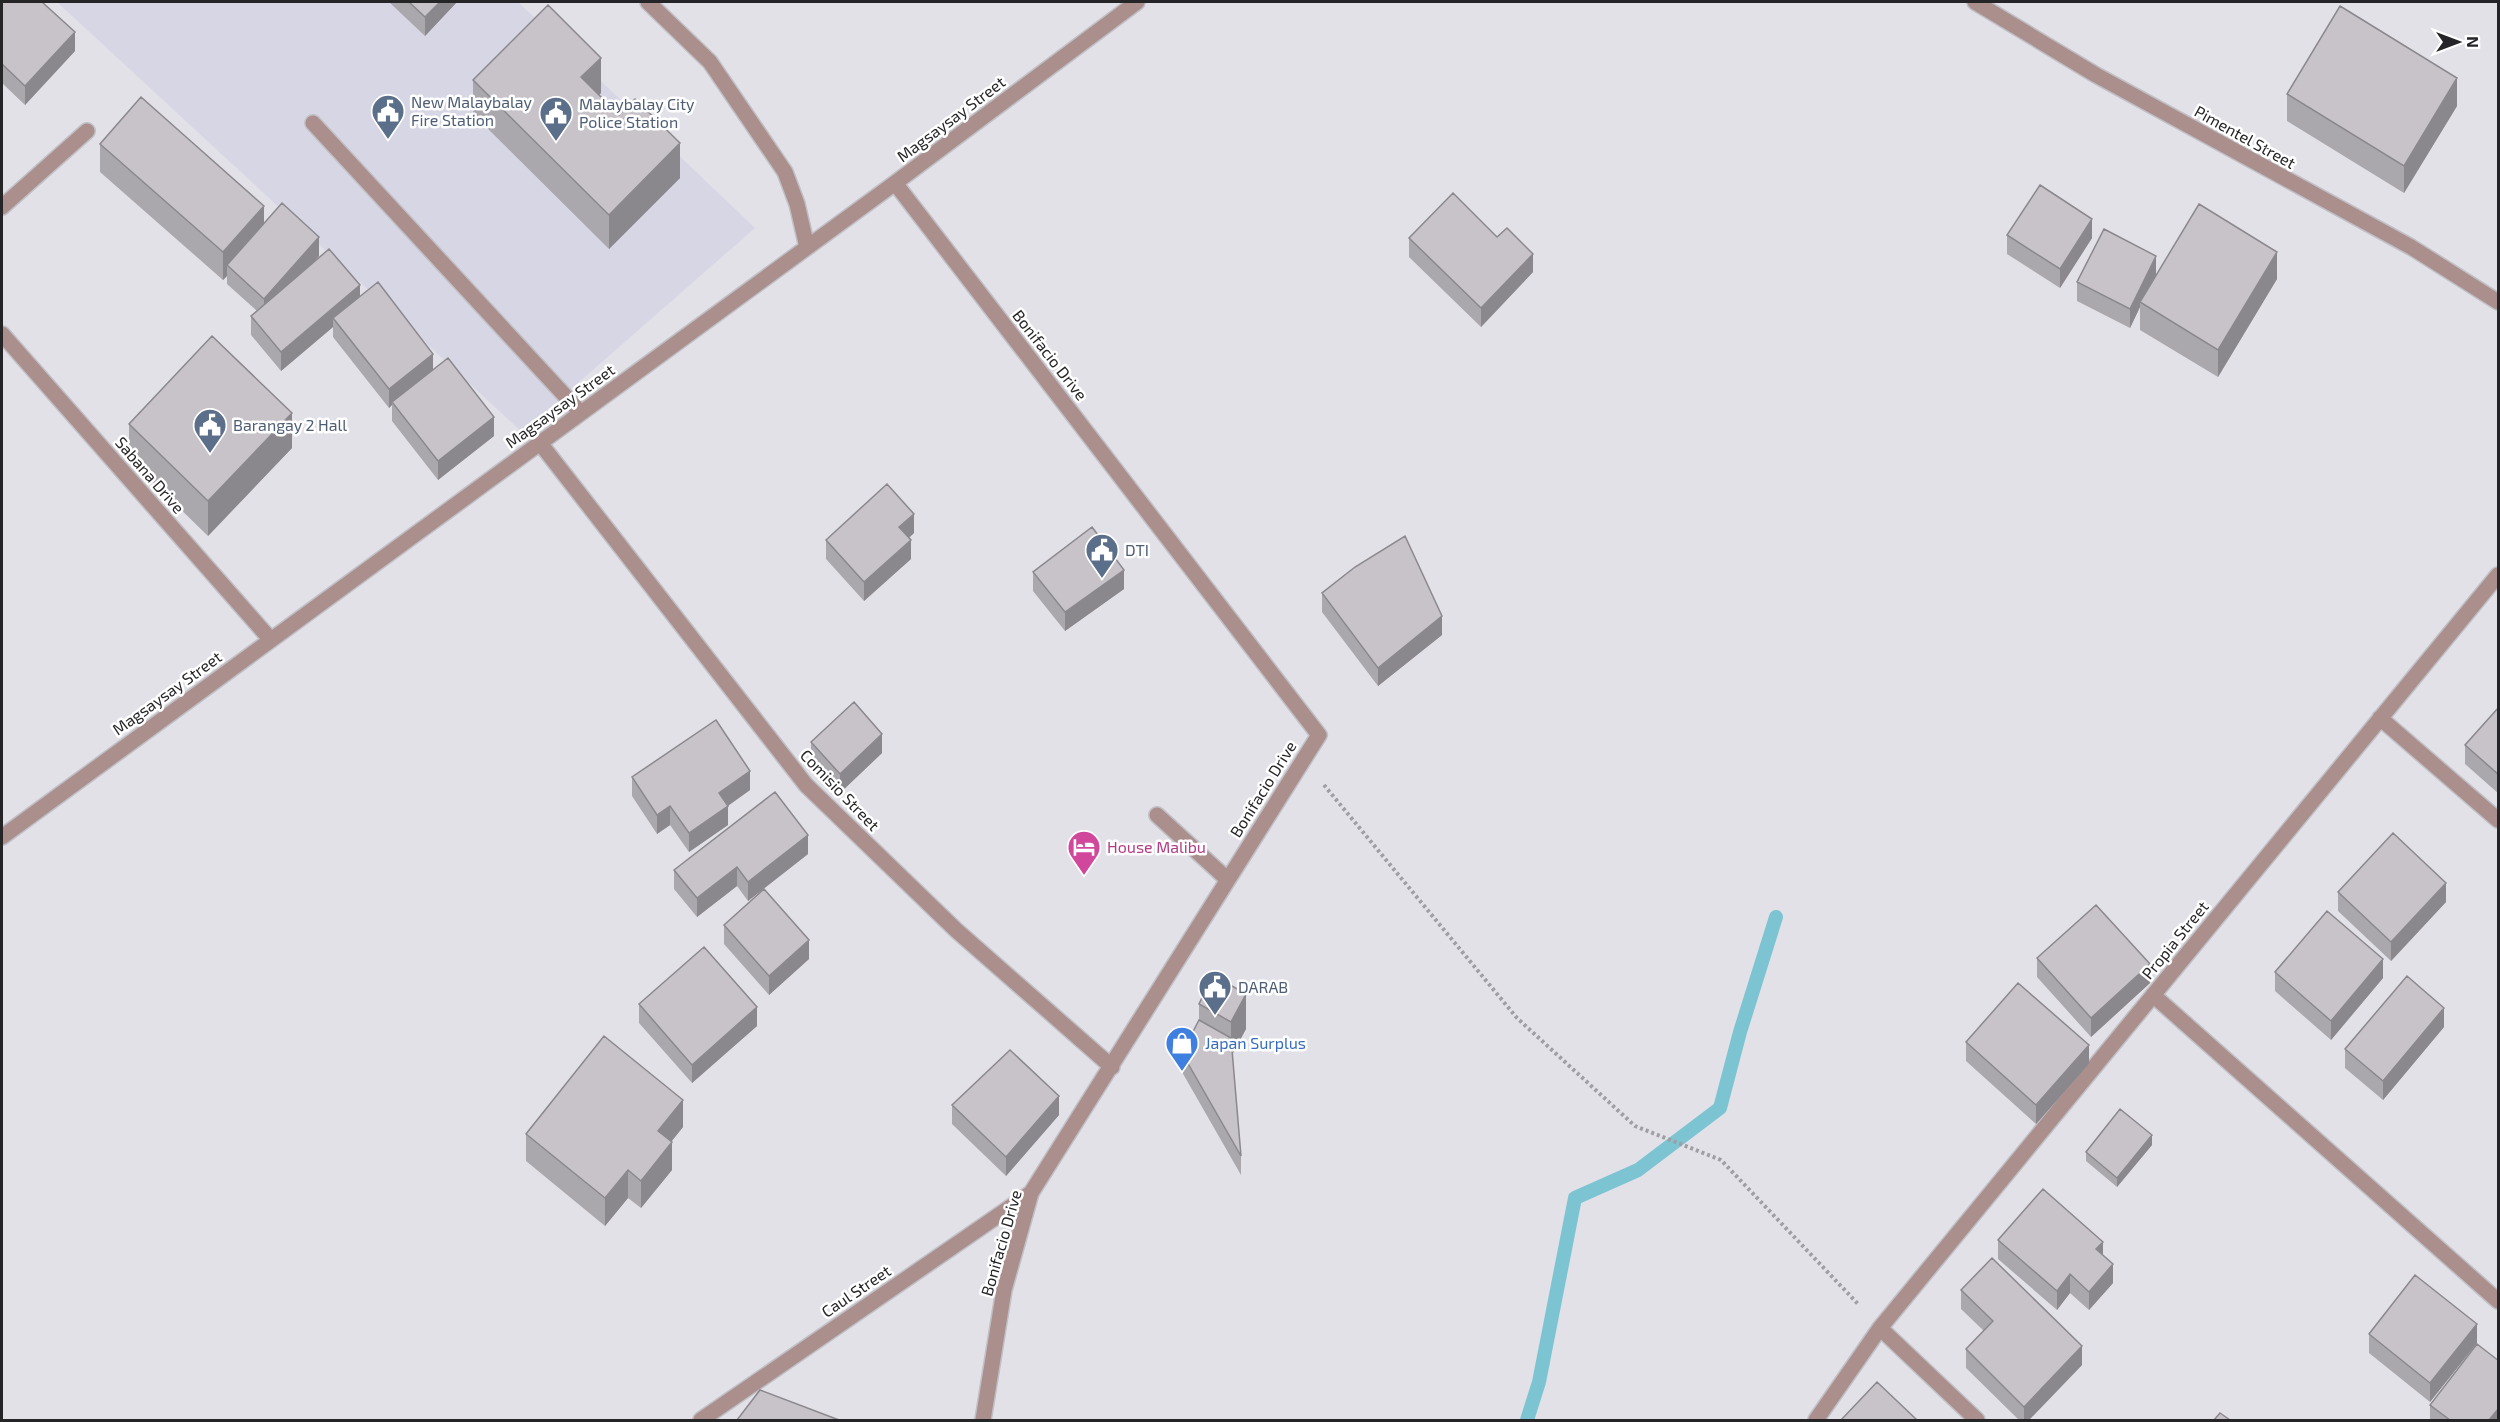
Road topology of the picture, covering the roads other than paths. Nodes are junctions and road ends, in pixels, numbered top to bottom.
1 (648, 2) edge
2 (1137, 2) edge
3 (1975, 2) edge
4 (313, 123) dead end
5 (87, 132) dead end
6 (895, 183) junction
7 (2, 207) edge
8 (807, 247) junction
9 (2499, 303) edge
10 (2, 334) edge
11 (581, 413) junction
12 (540, 443) junction
13 (2499, 575) edge
14 (271, 640) junction
15 (2380, 718) junction
16 (1157, 815) dead end
17 (2499, 820) edge
18 (2, 837) edge
19 (1227, 879) junction
20 (2153, 995) junction
21 (1112, 1067) junction
22 (1031, 1193) junction
23 (2499, 1301) edge
24 (1880, 1328) junction
25 (701, 1420) edge
26 (983, 1420) edge
27 (1816, 1420) edge
28 (1977, 1420) edge

1 - 8 street
2 - 6 street, Magsaysay Street
3 - 9 street, Pimentel Street
4 - 11 street
5 - 7 street
6 - 8 street, Magsaysay Street
6 - 19 street, Bonifacio Drive
8 - 11 street, Magsaysay Street
10 - 14 street, Sabana Drive
11 - 12 street, Magsaysay Street
12 - 14 street, Magsaysay Street
12 - 21 street, Comisio Street
13 - 15 street, Propia Street
14 - 18 street, Magsaysay Street
15 - 17 street
15 - 20 street, Propia Street
16 - 19 street
19 - 21 street, Bonifacio Drive
20 - 23 street
20 - 24 street, Propia Street
21 - 22 street, Bonifacio Drive
22 - 25 street, Caul Street
22 - 26 street, Bonifacio Drive
24 - 27 street, Propia Street
24 - 28 street

